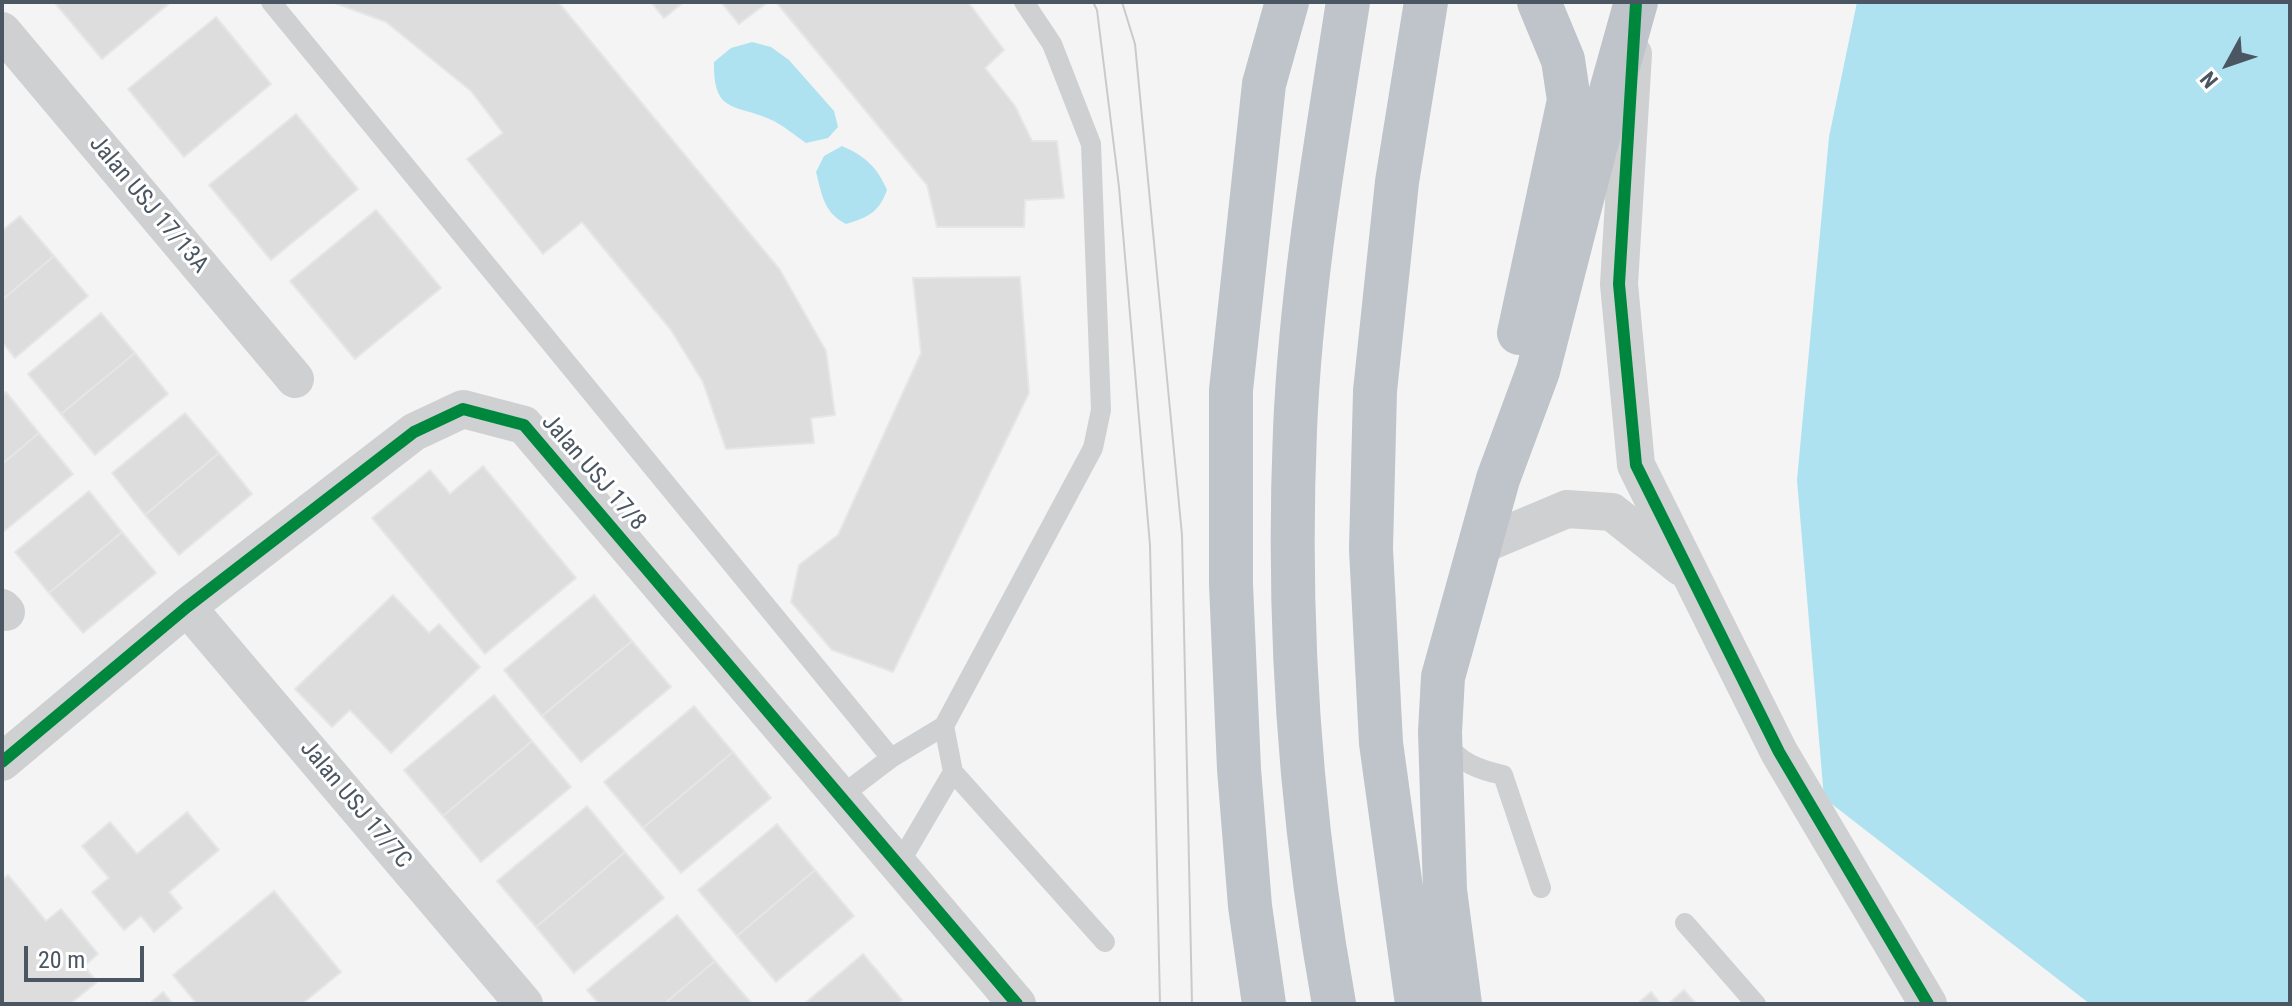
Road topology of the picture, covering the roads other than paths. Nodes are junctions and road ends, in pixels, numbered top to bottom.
1 (271, 2) edge
2 (1024, 2) edge
3 (1253, 2) edge
4 (1287, 2) edge
5 (1348, 2) edge
6 (1426, 2) edge
7 (1539, 2) edge
8 (1636, 2) edge
9 (2, 31) edge
10 (1264, 84) junction
11 (295, 379) dead end
12 (1498, 479) junction
13 (1479, 546) junction
14 (1689, 573) junction
15 (187, 607) junction
16 (944, 726) junction
17 (1440, 732) junction
18 (891, 758) junction
19 (2, 762) edge
20 (1479, 769) junction
21 (953, 772) junction
22 (841, 796) junction
23 (1442, 803) junction
24 (899, 864) junction
25 (1541, 888) dead end
26 (1685, 923) dead end
27 (1105, 942) dead end
28 (524, 1004) edge
29 (1017, 1004) edge
30 (1264, 1004) edge
31 (1334, 1004) edge
32 (1417, 1004) edge
33 (1460, 1004) edge
34 (1756, 1004) edge
35 (1928, 1004) edge

1 - 18 lane
2 - 16 lane
3 - 10 highway
4 - 10 highway
5 - 31 highway
6 - 32 highway
7 - 12 highway
8 - 12 highway
8 - 14 street
9 - 11 street, Jalan USJ 17/13A
10 - 30 highway
12 - 13 highway
13 - 14 street
13 - 17 highway
14 - 35 street
15 - 19 street, Jalan USJ 17/8
15 - 22 street, Jalan USJ 17/8
15 - 28 street, Jalan USJ 17/7C
16 - 18 lane
16 - 21 lane
17 - 20 lane
17 - 23 highway
18 - 22 lane
20 - 23 lane
20 - 25 lane
21 - 24 lane
21 - 27 lane
22 - 24 street, Jalan USJ 17/8
23 - 33 highway
24 - 29 street, Jalan USJ 17/8
26 - 34 lane

